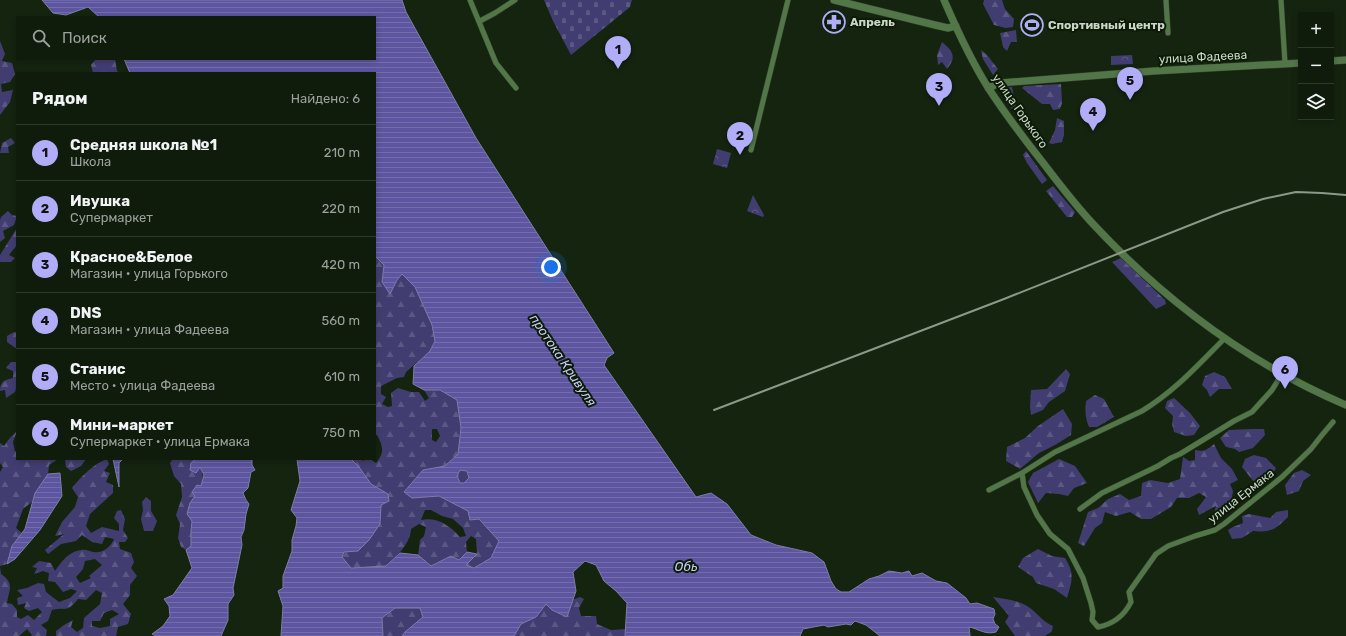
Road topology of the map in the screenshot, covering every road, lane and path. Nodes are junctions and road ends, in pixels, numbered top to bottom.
1 (470, 0) edge
2 (515, 0) edge
3 (788, 0) edge
4 (834, 0) edge
5 (944, 0) edge
6 (1166, 0) edge
7 (1281, 0) edge
8 (480, 21) junction
9 (956, 26) junction
10 (1168, 33) dead end
11 (1346, 60) edge
12 (1334, 61) edge
13 (1298, 63) edge
14 (1285, 64) junction
15 (516, 88) dead end
16 (988, 88) junction
17 (751, 150) dead end
18 (1225, 338) junction
19 (1282, 374) junction
20 (1346, 405) edge
21 (1334, 422) dead end
22 (1022, 473) junction
23 (989, 490) dead end
24 (1080, 509) dead end

1 - 8 street
2 - 8 street
3 - 17 street
4 - 9 street
5 - 9 street, улица Горького
6 - 10 street
7 - 14 street
8 - 15 street
9 - 16 street, улица Горького
11 - 12 street
13 - 14 street, улица Фадеева
14 - 16 street, улица Фадеева
16 - 18 street, улица Горького
18 - 19 street, улица Горького
18 - 22 street
19 - 20 street, улица Горького
19 - 24 street
21 - 22 street, улица Ермака
22 - 23 street

